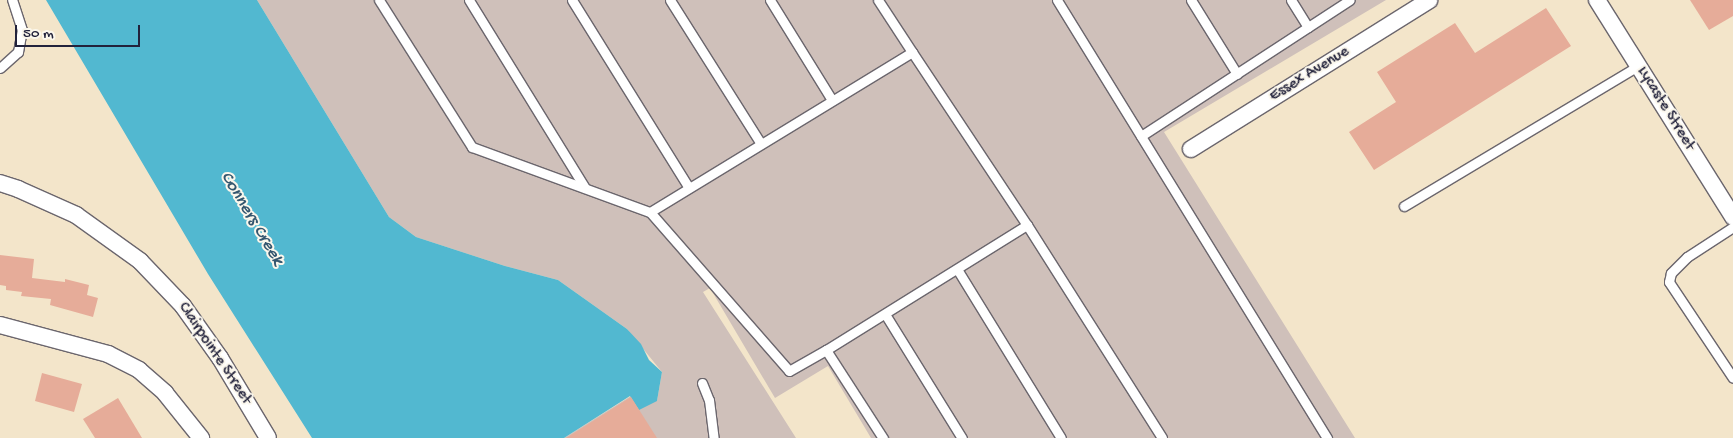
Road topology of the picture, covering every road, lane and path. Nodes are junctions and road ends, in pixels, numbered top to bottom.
1 (12, 0) edge
2 (379, 0) edge
3 (469, 0) edge
4 (572, 0) edge
5 (670, 0) edge
6 (770, 0) edge
7 (878, 0) edge
8 (1058, 0) edge
9 (1191, 0) edge
10 (1291, 0) edge
11 (1350, 0) edge
12 (1429, 0) edge
13 (1597, 0) edge
14 (1308, 27) junction
15 (912, 52) junction
16 (1638, 66) junction
17 (0, 68) edge
18 (1237, 74) junction
19 (832, 100) junction
20 (1141, 136) junction
21 (761, 144) junction
22 (1191, 149) dead end
23 (0, 183) edge
24 (585, 188) junction
25 (690, 188) junction
26 (1404, 206) dead end
27 (650, 212) junction
28 (1733, 217) edge
29 (1028, 225) junction
30 (1733, 227) edge
31 (957, 269) junction
32 (884, 314) junction
33 (0, 326) edge
34 (826, 350) junction
35 (1733, 378) edge
36 (702, 382) dead end
37 (201, 438) edge
38 (268, 438) edge
39 (714, 438) edge
40 (883, 438) edge
41 (962, 438) edge
42 (1061, 438) edge
43 (1162, 438) edge
44 (1327, 438) edge

1 - 17 lane
2 - 24 lane
3 - 24 lane
4 - 25 lane
5 - 21 lane
6 - 19 lane
7 - 15 lane
8 - 20 lane
9 - 18 lane
10 - 14 lane
11 - 14 lane
12 - 22 street, Essex Avenue
13 - 16 street, Lycaste Street
14 - 18 lane
15 - 19 lane
15 - 29 lane
16 - 26 lane
16 - 28 street, Lycaste Street
18 - 20 lane
19 - 21 lane
20 - 44 lane
21 - 25 lane
23 - 38 street, Clairpointe Street
24 - 27 lane
25 - 27 lane
27 - 34 lane
29 - 31 lane
29 - 43 lane
30 - 35 lane
31 - 32 lane
31 - 42 lane
32 - 34 lane
32 - 41 lane
33 - 37 street
34 - 40 lane
36 - 39 lane

